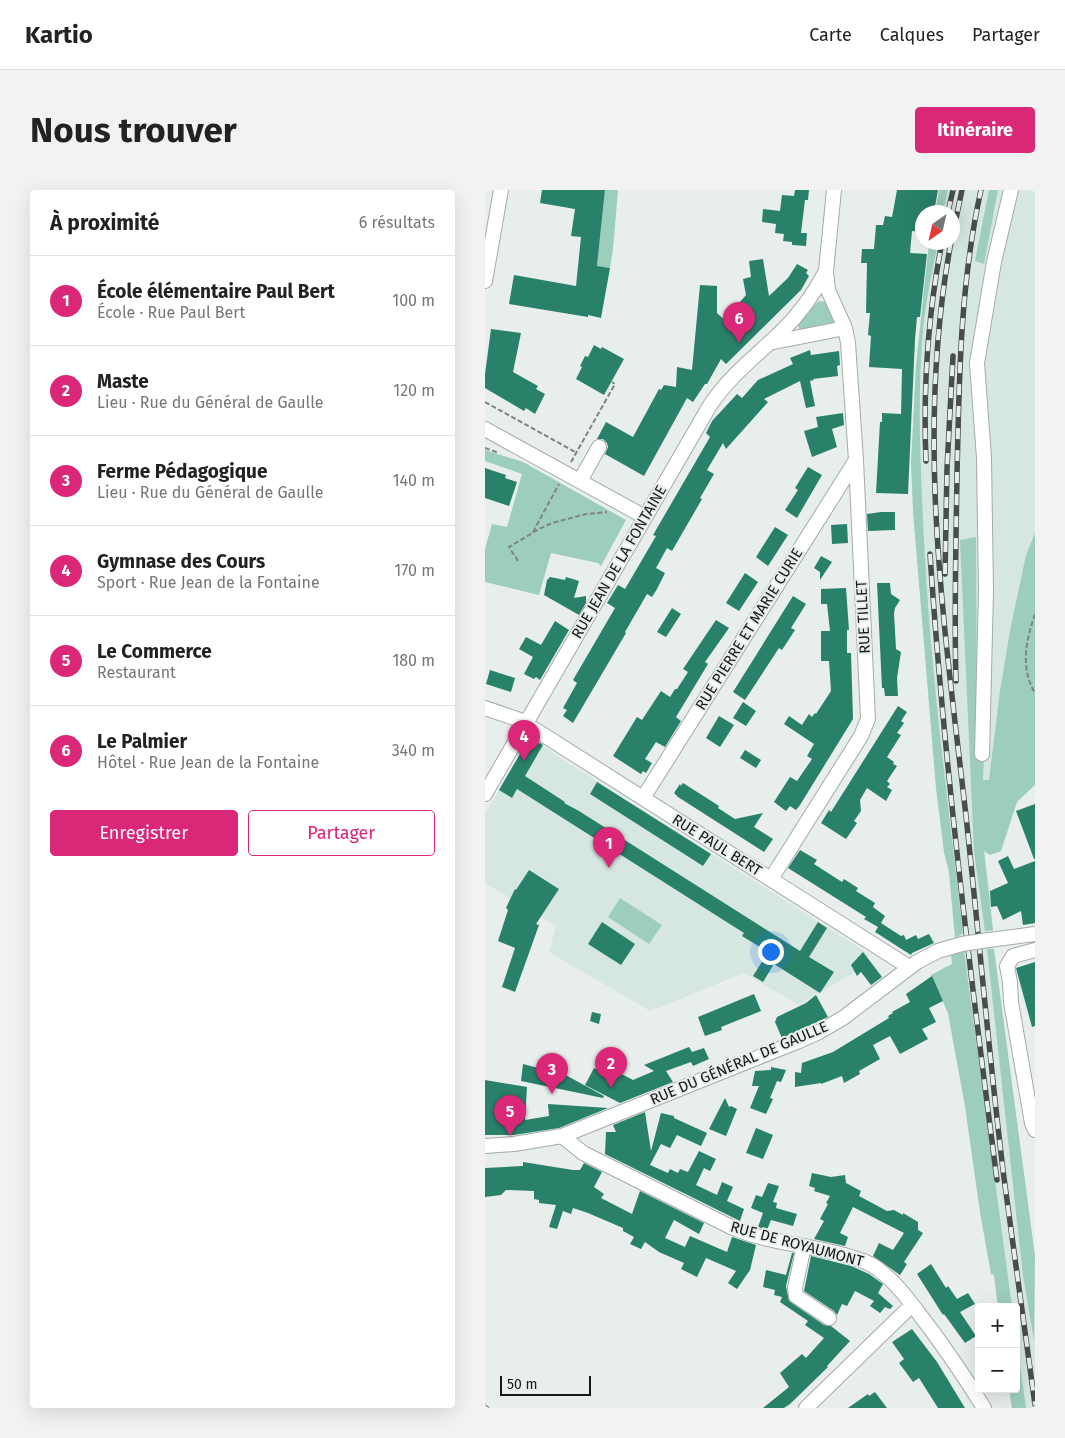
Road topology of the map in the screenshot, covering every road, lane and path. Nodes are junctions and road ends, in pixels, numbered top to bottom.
1 (501, 190) edge
2 (834, 190) edge
3 (1011, 190) edge
4 (825, 271) junction
5 (485, 280) edge
6 (845, 328) junction
7 (769, 344) junction
8 (612, 382) dead end
9 (485, 403) edge
10 (485, 429) edge
11 (599, 447) dead end
12 (576, 453) junction
13 (856, 460) junction
14 (591, 461) junction
15 (565, 473) junction
16 (580, 481) junction
17 (613, 510) dead end
18 (645, 517) junction
19 (533, 532) junction
20 (518, 561) dead end
21 (1035, 614) edge
22 (1035, 693) edge
23 (485, 708) edge
24 (525, 724) junction
25 (982, 754) dead end
26 (485, 794) edge
27 (643, 798) junction
28 (771, 879) junction
29 (1035, 934) edge
30 (1035, 950) edge
31 (909, 967) junction
32 (1035, 1130) edge
33 (562, 1136) junction
34 (485, 1146) edge
35 (804, 1246) junction
36 (912, 1305) junction
37 (829, 1318) dead end
38 (485, 1405) edge
39 (489, 1408) edge
40 (806, 1408) edge
41 (984, 1408) edge

1 - 5 street
2 - 4 street
3 - 25 street
4 - 6 street, RUE TILLET
4 - 7 street, RUE JEAN DE LA FONTAINE
6 - 7 street
6 - 13 street, RUE TILLET
7 - 18 street, RUE JEAN DE LA FONTAINE
8 - 12 path
9 - 12 path
10 - 15 street
11 - 14 street
12 - 14 path
12 - 15 path
13 - 27 street, RUE PIERRE ET MARIE CURIE
13 - 28 street, RUE TILLET
14 - 16 street
15 - 16 street
15 - 19 path
16 - 18 street
17 - 19 path
18 - 24 street, RUE JEAN DE LA FONTAINE
19 - 20 path
21 - 22 path
23 - 24 street, RUE PAUL BERT
24 - 26 street, RUE JEAN DE LA FONTAINE
24 - 27 street, RUE PAUL BERT
27 - 28 street, RUE PAUL BERT
28 - 31 street, RUE PAUL BERT
29 - 31 street, RUE DU GÉNÉRAL DE GAULLE, bridge
30 - 32 street
31 - 33 street, RUE DU GÉNÉRAL DE GAULLE
33 - 34 street, RUE DU GÉNÉRAL DE GAULLE
33 - 35 street, RUE DE ROYAUMONT
35 - 36 street, RUE DE ROYAUMONT
35 - 37 street
36 - 40 street
36 - 41 street, RUE DE ROYAUMONT
38 - 39 path

